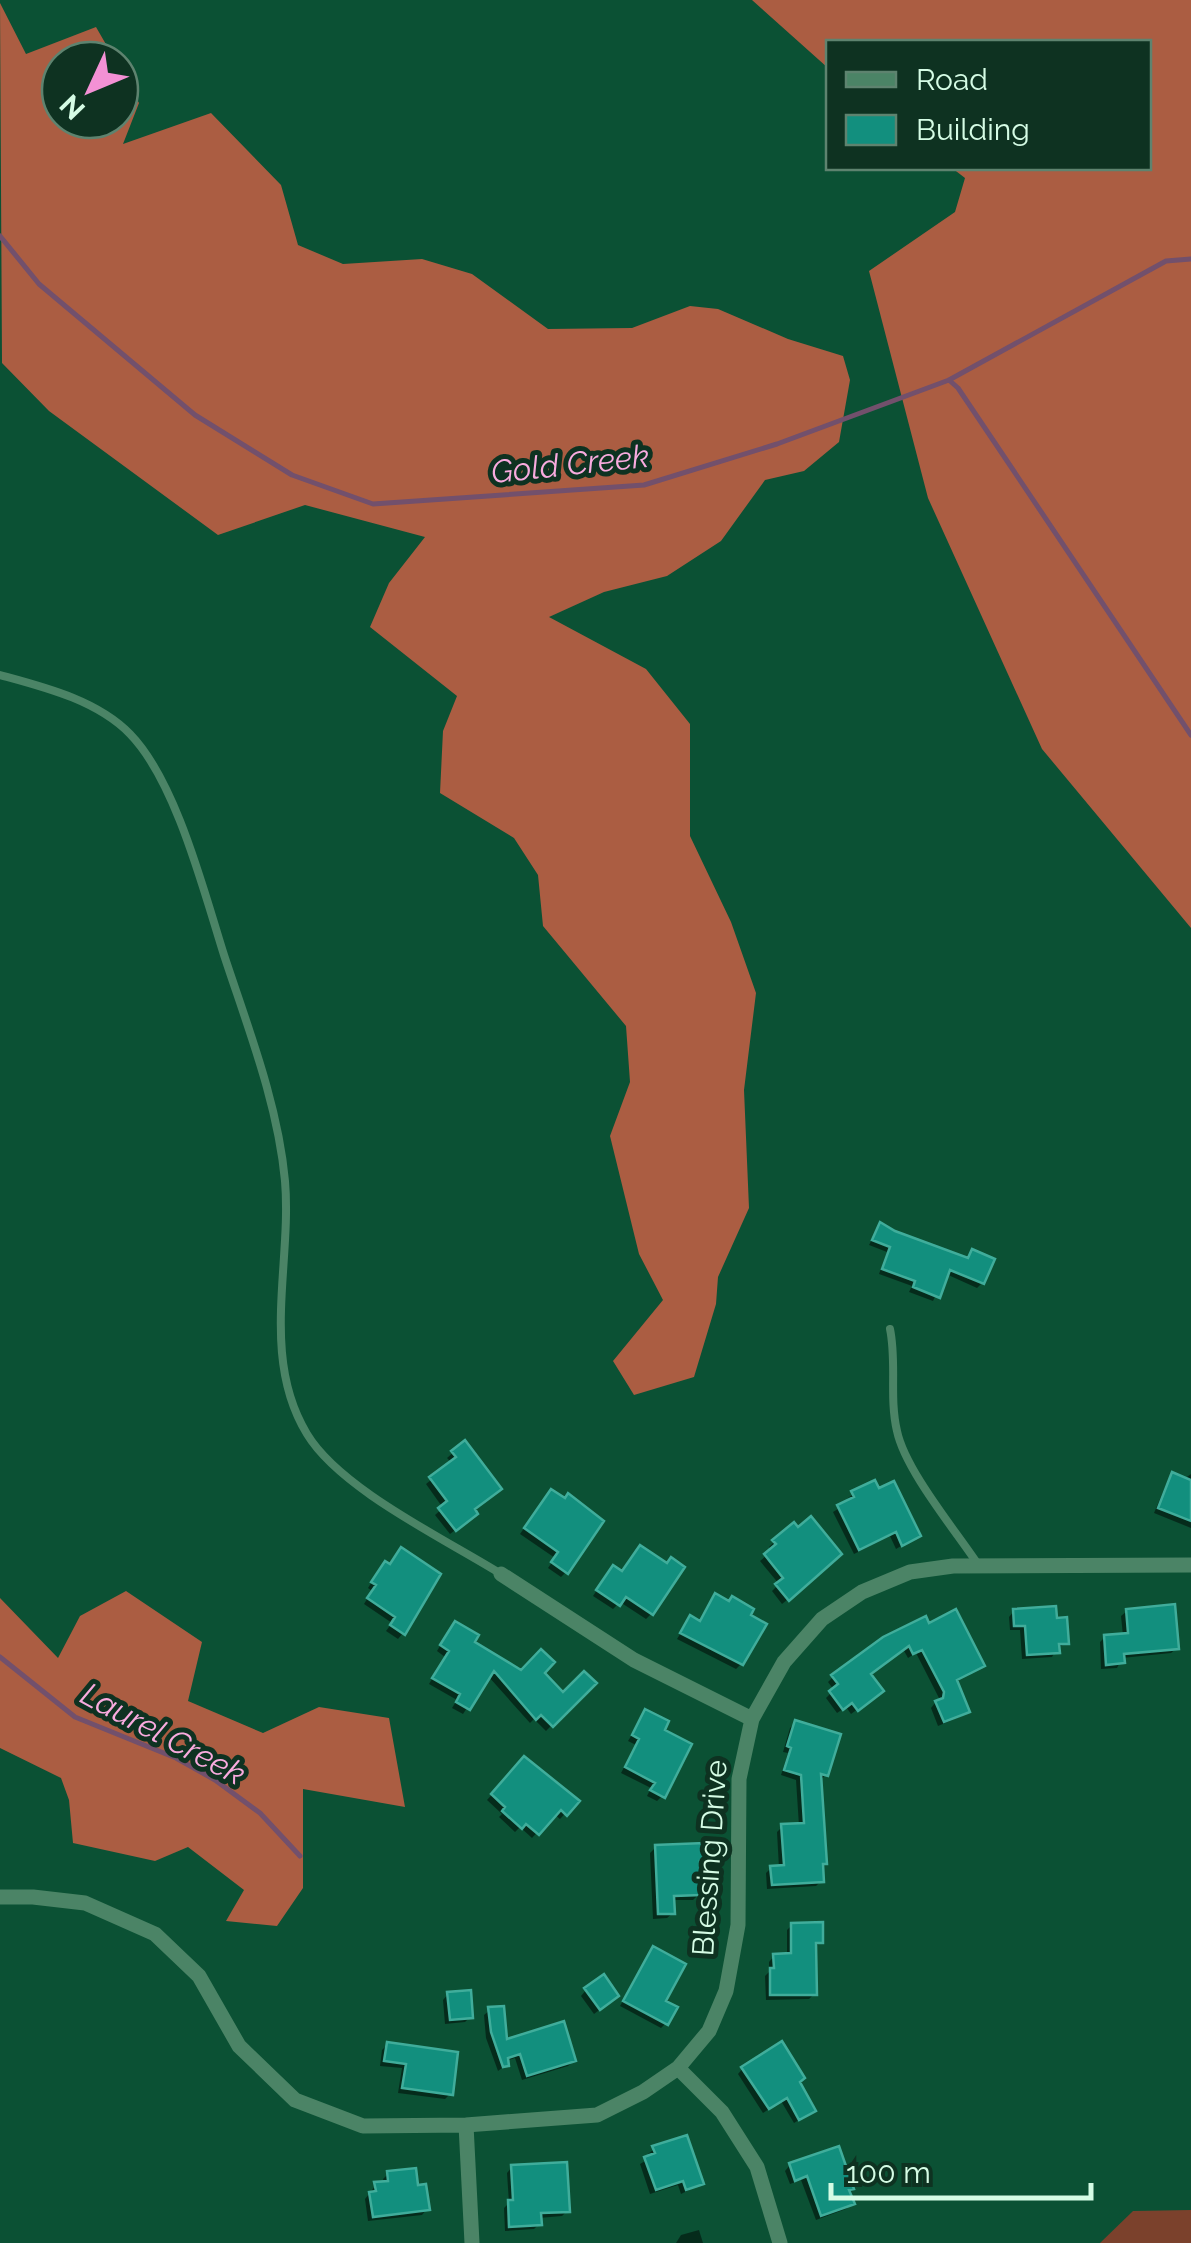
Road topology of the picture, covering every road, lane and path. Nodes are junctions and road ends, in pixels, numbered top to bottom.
1 (0, 674) edge
2 (890, 1329) dead end
3 (1191, 1565) edge
4 (979, 1566) junction
5 (502, 1574) joint
6 (752, 1719) junction
7 (0, 1897) edge
8 (678, 2068) junction
9 (466, 2125) junction
10 (472, 2243) edge
11 (780, 2243) edge

1 - 5 lane
2 - 4 lane
3 - 4 street, Blessing Drive
4 - 6 street, Blessing Drive
5 - 6 street
6 - 8 street, Blessing Drive
7 - 9 street, Blessing Drive
8 - 9 street, Blessing Drive
8 - 11 street
9 - 10 street

